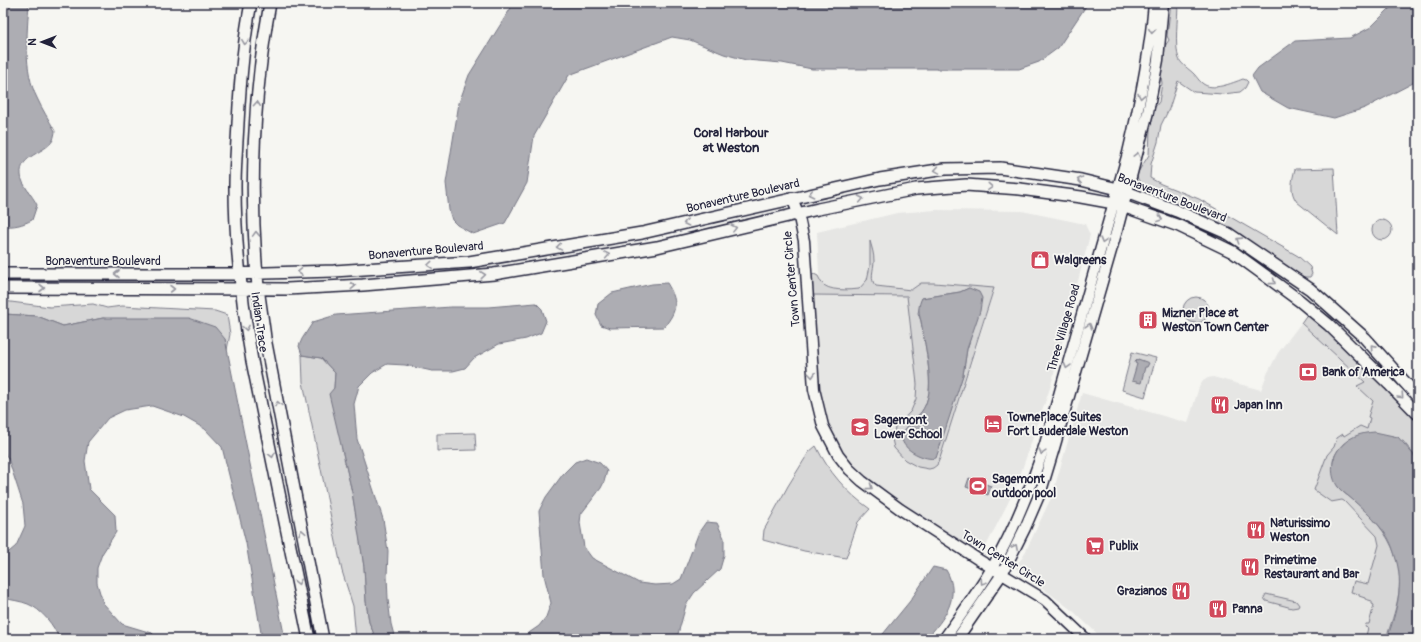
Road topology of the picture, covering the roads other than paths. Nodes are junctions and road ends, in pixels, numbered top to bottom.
1 (251, 3) edge
2 (270, 3) edge
3 (1154, 3) edge
4 (1163, 3) edge
5 (1159, 46) junction
6 (1148, 58) junction
7 (1122, 191) junction
8 (792, 198) junction
9 (1118, 205) junction
10 (798, 213) junction
11 (240, 273) junction
12 (257, 273) junction
13 (3, 274) edge
14 (3, 288) edge
15 (241, 289) junction
16 (258, 289) junction
17 (1418, 397) edge
18 (1418, 414) edge
19 (992, 568) junction
20 (1002, 574) junction
21 (310, 639) edge
22 (323, 639) edge
23 (944, 639) edge
24 (957, 639) edge
25 (1086, 639) edge

1 -> 11 main road, Indian Trace
12 -> 2 main road, Indian Trace
3 -> 6 street, Three Village Road
4 - 5 street, Three Village Road
5 - 6 street
7 -> 5 street, Three Village Road
6 -> 7 street, Three Village Road
7 -> 8 main road, Bonaventure Boulevard
7 - 9 street, Three Village Road
17 -> 7 main road, Bonaventure Boulevard
8 - 10 street, Town Center Circle
8 -> 12 main road, Bonaventure Boulevard
10 -> 9 main road, Bonaventure Boulevard
9 -> 18 main road, Bonaventure Boulevard
9 -> 19 street, Three Village Road
20 -> 9 street, Three Village Road
16 -> 10 main road, Bonaventure Boulevard
10 -> 19 street, Town Center Circle
11 - 12 main road, Bonaventure Boulevard
11 -> 13 main road, Bonaventure Boulevard
11 - 15 main road, Indian Trace
12 - 16 main road, Indian Trace
14 -> 15 main road, Bonaventure Boulevard
15 - 16 main road, Bonaventure Boulevard
15 -> 21 main road, Indian Trace
22 -> 16 main road, Indian Trace
19 - 20 street, Town Center Circle
19 -> 23 street, Three Village Road
20 - 24 street, Three Village Road
20 - 25 street, Town Center Circle

